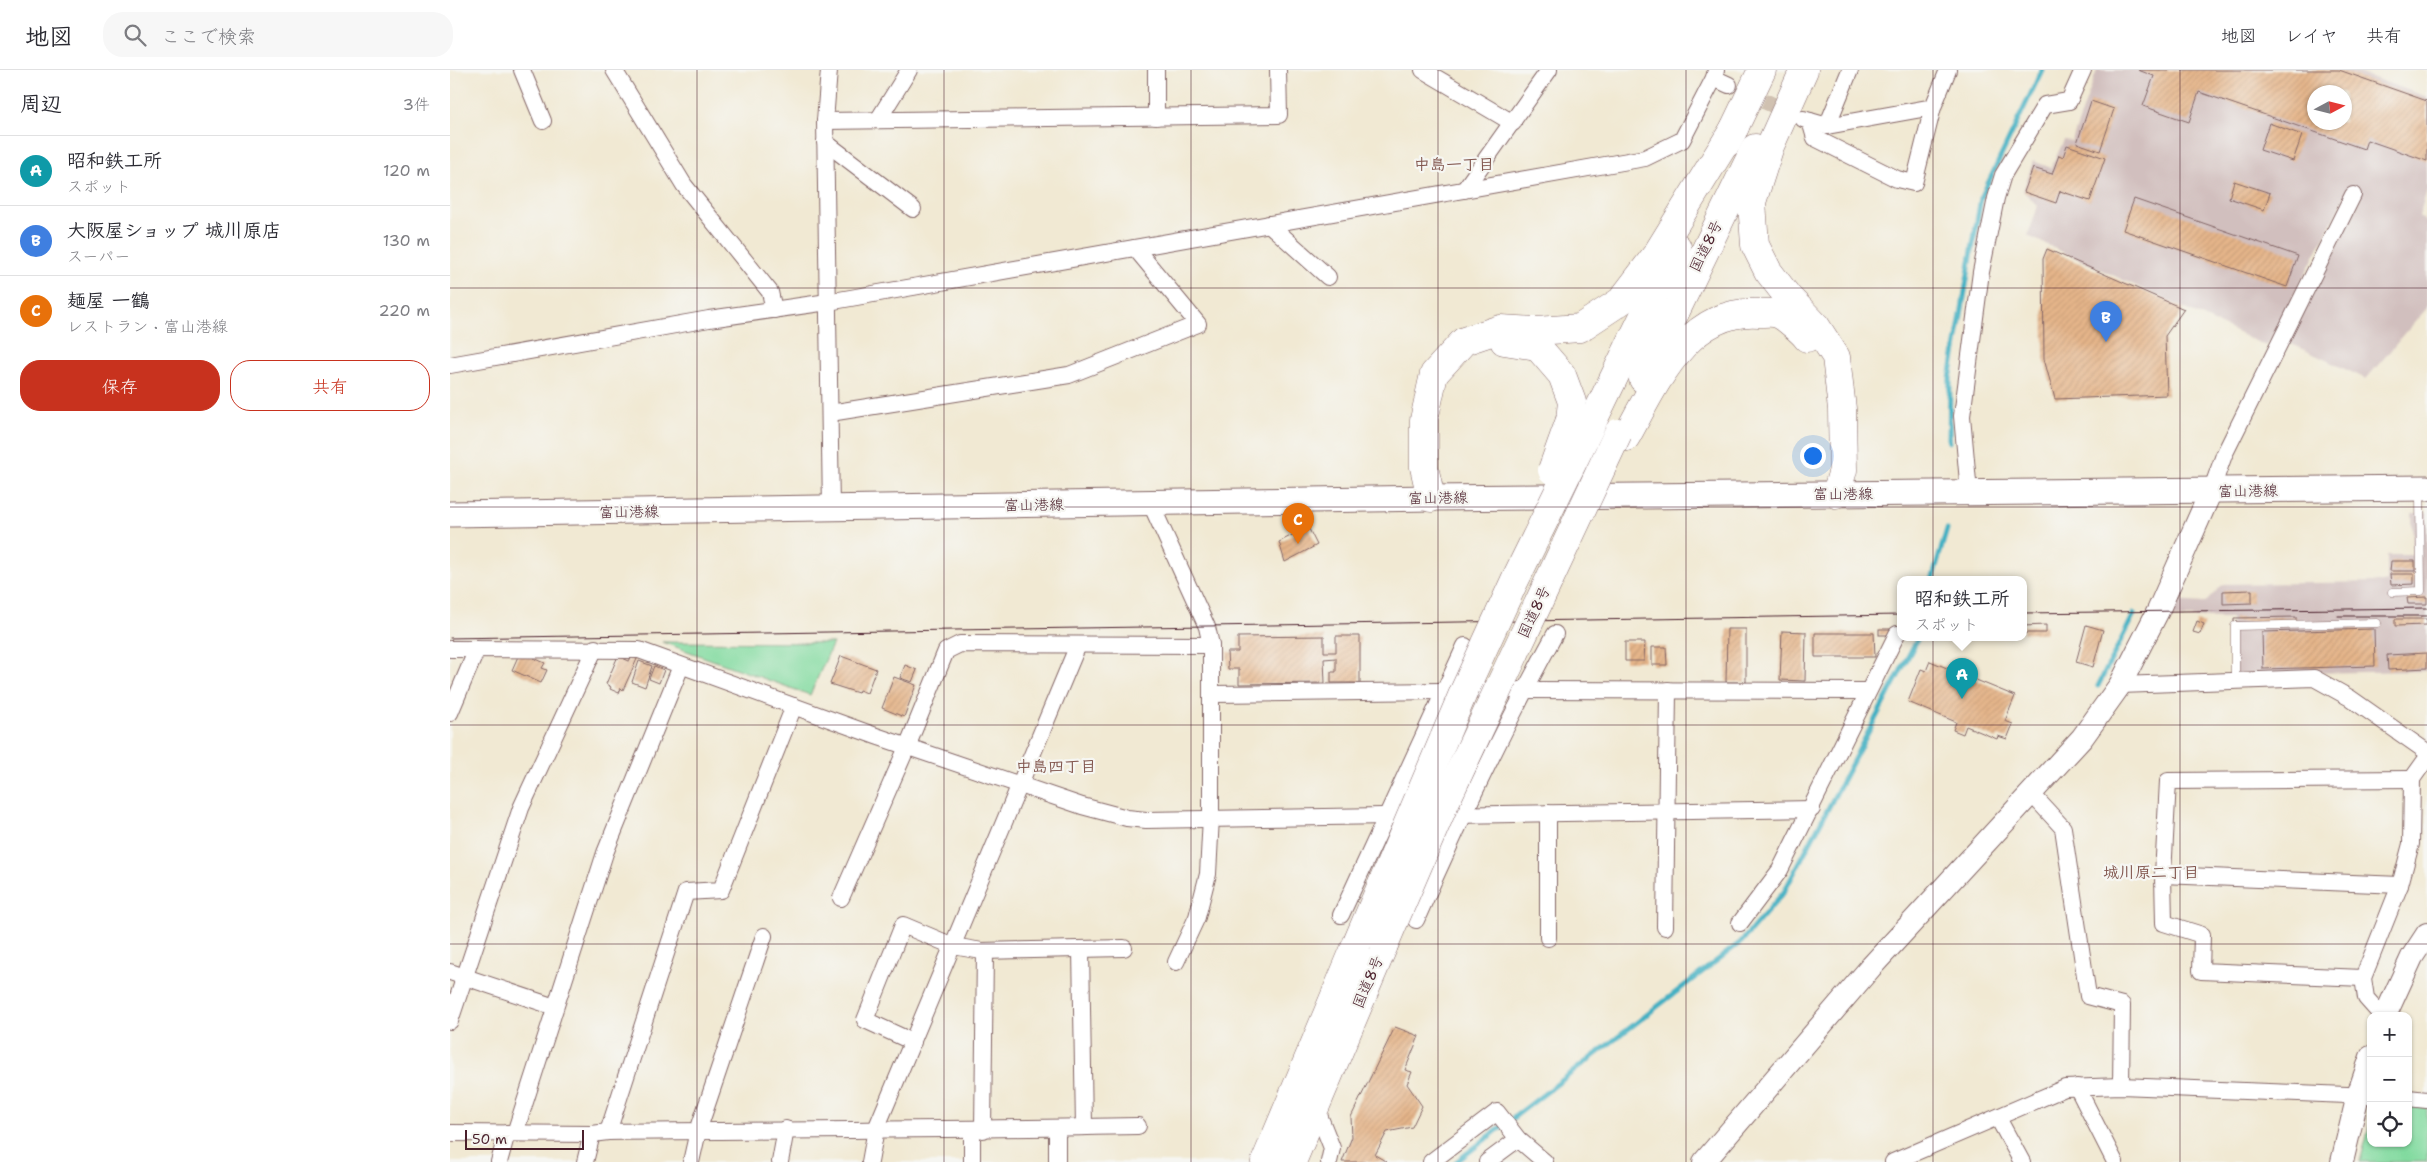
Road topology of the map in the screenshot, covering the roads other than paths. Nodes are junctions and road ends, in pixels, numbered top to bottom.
1 (522, 70) edge
2 (614, 70) edge
3 (909, 70) edge
4 (1156, 70) edge
5 (1278, 70) edge
6 (1423, 70) edge
7 (1549, 70) edge
8 (1762, 70) edge
9 (1793, 70) edge
10 (1804, 70) edge
11 (1850, 70) edge
12 (1948, 70) edge
13 (2084, 70) edge
14 (825, 72) edge
15 (1720, 78) edge
16 (1933, 107) junction
17 (1156, 117) junction
18 (543, 120) dead end
19 (878, 120) junction
20 (825, 121) junction
21 (1513, 123) junction
22 (1827, 126) junction
23 (1734, 127) junction
24 (825, 142) junction
25 (1464, 190) junction
26 (2353, 195) dead end
27 (913, 209) dead end
28 (1269, 224) junction
29 (1135, 248) junction
30 (1328, 277) dead end
31 (828, 302) junction
32 (774, 310) junction
33 (450, 365) edge
34 (830, 413) junction
35 (1580, 423) junction
36 (1622, 435) junction
37 (2423, 488) edge
38 (2211, 491) junction
39 (1969, 493) junction
40 (1836, 494) junction
41 (1431, 498) junction
42 (1150, 502) junction
43 (831, 509) junction
44 (450, 514) edge
45 (2392, 592) dead end
46 (2377, 623) dead end
47 (1555, 634) dead end
48 (1897, 634) dead end
49 (1078, 645) junction
50 (1211, 645) junction
51 (1465, 646) dead end
52 (594, 648) junction
53 (450, 649) edge
54 (477, 649) junction
55 (681, 666) junction
56 (2235, 681) junction
57 (2120, 685) junction
58 (1444, 690) junction
59 (1524, 690) junction
60 (1668, 690) junction
61 (1868, 691) junction
62 (1212, 694) junction
63 (794, 706) junction
64 (450, 713) edge
65 (907, 747) junction
66 (2427, 752) edge
67 (2427, 758) edge
68 (2412, 779) junction
69 (1021, 785) junction
70 (2030, 794) junction
71 (1812, 809) junction
72 (1666, 811) junction
73 (1548, 813) junction
74 (1462, 814) junction
75 (1387, 815) junction
76 (1211, 818) junction
77 (2163, 875) junction
78 (2400, 885) junction
79 (841, 898) dead end
80 (1341, 915) dead end
81 (1416, 920) dead end
82 (1740, 923) dead end
83 (1665, 927) dead end
84 (2427, 934) edge
85 (764, 936) dead end
86 (1548, 938) dead end
87 (953, 946) junction
88 (1124, 948) dead end
89 (1081, 949) junction
90 (985, 951) junction
91 (1176, 962) dead end
92 (457, 974) edge
93 (2363, 978) junction
94 (555, 1007) junction
95 (2380, 1012) edge
96 (2386, 1012) edge
97 (450, 1021) edge
98 (913, 1042) junction
99 (2367, 1079) edge
100 (2122, 1086) junction
101 (2077, 1087) junction
102 (2364, 1095) edge
103 (2412, 1098) edge
104 (2427, 1100) edge
105 (1315, 1106) junction
106 (1998, 1118) junction
107 (1138, 1126) dead end
108 (1084, 1127) junction
109 (1057, 1128) junction
110 (786, 1129) junction
111 (876, 1129) junction
112 (977, 1130) junction
113 (698, 1131) junction
114 (450, 1133) edge
115 (511, 1133) junction
116 (600, 1133) junction
117 (1518, 1139) junction
118 (499, 1162) edge
119 (585, 1162) edge
120 (691, 1162) edge
121 (780, 1162) edge
122 (870, 1162) edge
123 (972, 1162) edge
124 (1057, 1162) edge
125 (1266, 1162) edge
126 (1292, 1162) edge
127 (1329, 1162) edge
128 (1431, 1162) edge
129 (1487, 1162) edge
130 (1545, 1162) edge
131 (1704, 1162) edge
132 (1893, 1162) edge
133 (2022, 1162) edge
134 (2115, 1162) edge
135 (2342, 1162) edge

1 - 18 street
2 - 32 street
3 - 19 street
4 - 17 street
5 - 17 street
6 - 21 street
7 - 21 street
8 - 23 highway, 国道8号
9 - 36 highway, 国道8号
10 - 40 highway
11 - 22 street
12 - 16 street
13 - 39 street
14 - 20 street
15 - 25 street
16 - 22 street
16 - 22 street
17 - 19 street
19 - 20 street
20 - 24 street
21 - 25 street
23 - 35 highway, 国道8号
23 - 41 highway
24 - 27 street
24 - 31 street
25 - 28 street
26 - 38 street
28 - 29 street
28 - 30 street
29 - 31 street
29 - 34 street
31 - 32 street
31 - 34 street
32 - 33 street
34 - 43 street
35 - 41 highway
35 - 125 highway, 国道8号, bridge
36 - 40 highway
36 - 105 highway, 国道8号, bridge
37 - 38 main road, 富山港線
37 - 45 lane
38 - 39 main road, 富山港線
38 - 57 street
39 - 40 main road, 富山港線
40 - 41 main road, 富山港線
41 - 42 main road, 富山港線
42 - 43 main road, 富山港線
42 - 50 street
43 - 44 main road, 富山港線
46 - 56 lane
47 - 59 street
48 - 61 street
49 - 50 street
49 - 65 street
49 - 69 street
50 - 62 street
51 - 58 street
52 - 54 street
52 - 55 street
52 - 92 street
53 - 54 street
54 - 64 street
55 - 63 street
55 - 94 street
56 - 57 street
56 - 66 street
57 - 70 street
58 - 59 street
58 - 62 street
58 - 75 street
59 - 60 street
59 - 74 street
60 - 61 street
60 - 72 street
61 - 71 street
62 - 76 street
63 - 65 street
63 - 116 street
65 - 69 street
65 - 79 street
67 - 68 street
68 - 77 street
68 - 78 street
69 - 76 street
69 - 87 street
70 - 100 street
70 - 131 street
71 - 72 street
71 - 82 street
72 - 73 street
72 - 83 street
73 - 74 street
73 - 86 street
74 - 75 street
74 - 81 street
75 - 76 street
75 - 80 street
76 - 91 street
77 - 78 street
77 - 93 street
78 - 93 street
84 - 96 street
85 - 113 street
87 - 90 street
87 - 98 street
87 - 98 street
88 - 89 street
89 - 90 street
89 - 108 street
90 - 112 street
92 - 94 street
92 - 97 street
93 - 95 street
94 - 115 street
98 - 111 street
99 - 102 street
100 - 101 street
100 - 102 street
101 - 106 street
101 - 134 street
102 - 135 street
103 - 104 street
105 - 126 highway, 国道8号
105 - 127 street
106 - 132 street
106 - 133 street
107 - 108 street
108 - 109 street
109 - 112 street
109 - 124 street
110 - 111 street
110 - 113 street
110 - 121 street
111 - 112 street
111 - 122 street
112 - 123 street
113 - 116 street
113 - 120 street
114 - 115 street
115 - 116 street
115 - 118 street
116 - 119 street
117 - 128 street
117 - 129 street
117 - 130 street

